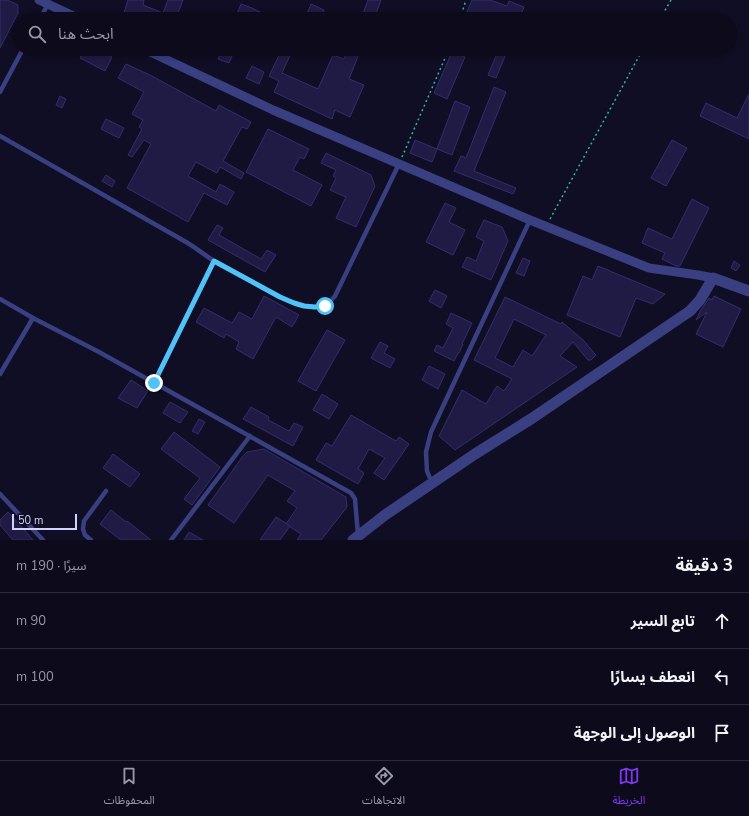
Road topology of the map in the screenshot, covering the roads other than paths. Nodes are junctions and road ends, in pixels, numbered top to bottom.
1 (44, 2) edge
2 (42, 12) edge
3 (65, 12) edge
4 (19, 56) edge
5 (159, 56) edge
6 (0, 92) edge
7 (0, 136) edge
8 (399, 164) junction
9 (530, 220) junction
10 (214, 261) junction
11 (713, 278) junction
12 (749, 291) edge
13 (0, 299) edge
14 (33, 318) junction
15 (0, 374) edge
16 (154, 383) junction
17 (250, 436) junction
18 (432, 483) junction
19 (106, 491) dead end
20 (0, 494) edge
21 (356, 538) edge
22 (43, 540) edge
23 (91, 540) edge
24 (171, 540) edge

1 - 2 lane
1 - 3 street
4 - 6 lane
5 - 8 street
7 - 10 lane
8 - 9 street
8 - 10 lane
9 - 11 street
9 - 18 lane
10 - 16 lane
11 - 12 street
11 - 18 street
13 - 14 lane
14 - 15 lane
14 - 16 lane
16 - 17 lane
17 - 21 lane
17 - 24 lane
18 - 21 street
19 - 23 lane
20 - 22 lane

